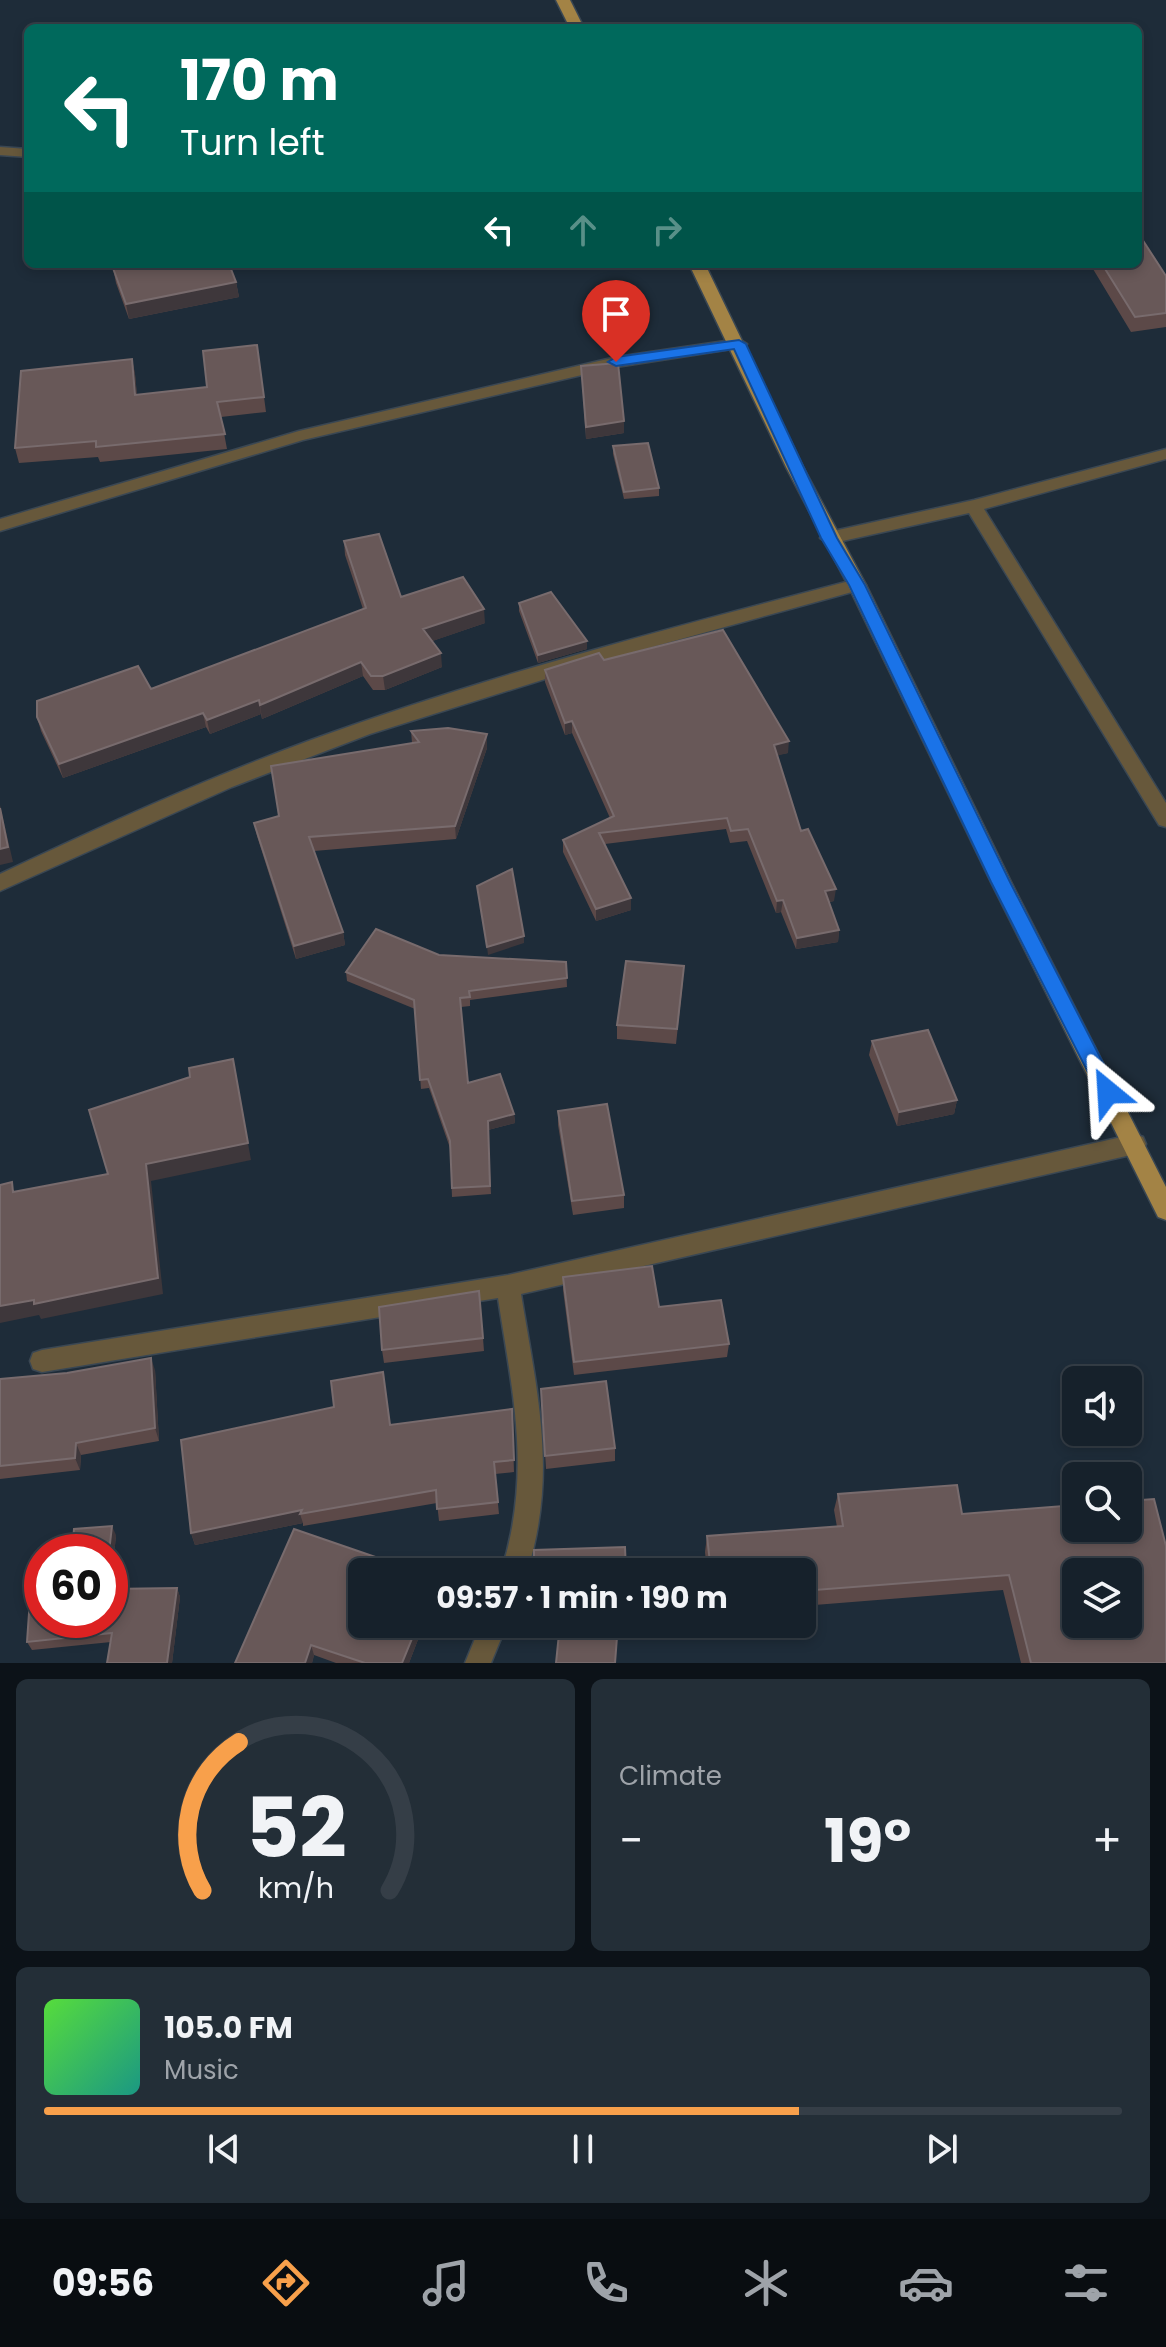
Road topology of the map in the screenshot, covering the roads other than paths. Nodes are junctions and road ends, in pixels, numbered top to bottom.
1 (563, 0) edge
2 (575, 24) edge
3 (0, 151) edge
4 (24, 153) edge
5 (699, 268) edge
6 (739, 344) junction
7 (1166, 454) edge
8 (974, 506) junction
9 (0, 525) edge
10 (829, 538) junction
11 (857, 585) junction
12 (1166, 820) edge
13 (0, 883) edge
14 (1135, 1144) junction
15 (1166, 1210) edge
16 (508, 1286) junction
17 (42, 1361) dead end
18 (518, 1558) edge
19 (488, 1638) edge
20 (478, 1663) edge

1 - 2 main road
3 - 4 street
5 - 6 main road
6 - 9 street
6 - 10 main road
7 - 8 street
8 - 10 street
8 - 12 street
10 - 11 main road
11 - 13 street
11 - 14 main road
14 - 15 main road
14 - 16 street
16 - 17 street
16 - 18 street
19 - 20 street

